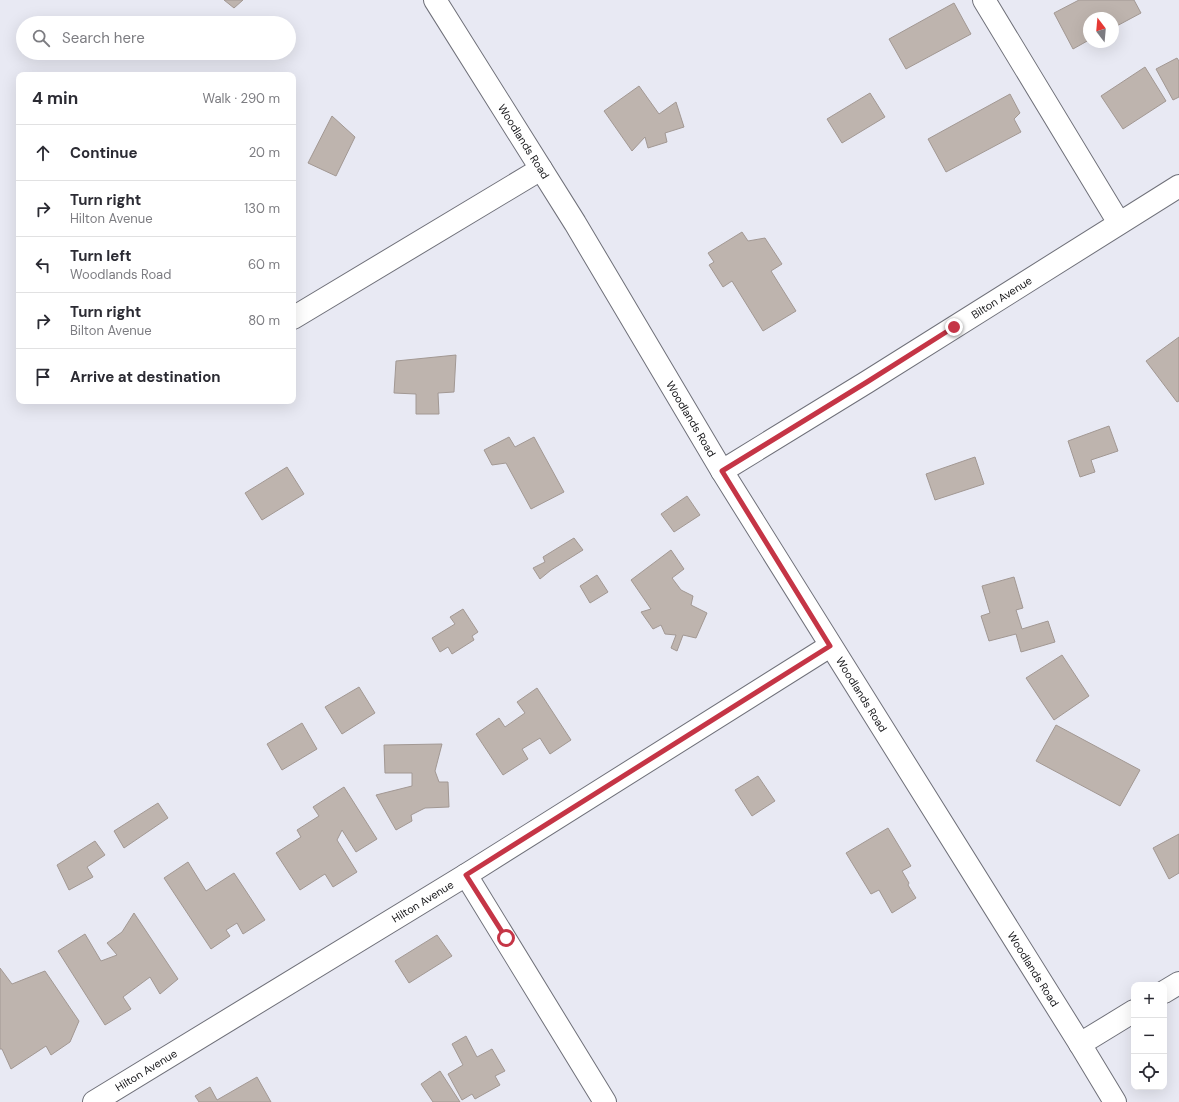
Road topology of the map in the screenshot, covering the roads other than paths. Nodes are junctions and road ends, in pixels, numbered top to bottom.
1 (435, 0) edge
2 (984, 0) edge
3 (541, 169) junction
4 (1179, 186) edge
5 (1119, 223) junction
6 (296, 316) edge
7 (722, 471) junction
8 (830, 646) junction
9 (466, 875) junction
10 (1179, 983) edge
11 (1167, 990) edge
12 (1131, 1013) edge
13 (1080, 1044) junction
14 (94, 1102) edge
15 (605, 1102) edge
16 (1115, 1102) edge

1 - 3 street, Woodlands Road
2 - 5 street
3 - 6 street
3 - 7 street, Woodlands Road
4 - 5 street, Bilton Avenue
5 - 7 street, Bilton Avenue
7 - 8 street, Woodlands Road
8 - 9 street, Hilton Avenue
8 - 13 street, Woodlands Road
9 - 14 street, Hilton Avenue
9 - 15 street
10 - 11 street
12 - 13 street
13 - 16 street, Woodlands Road

